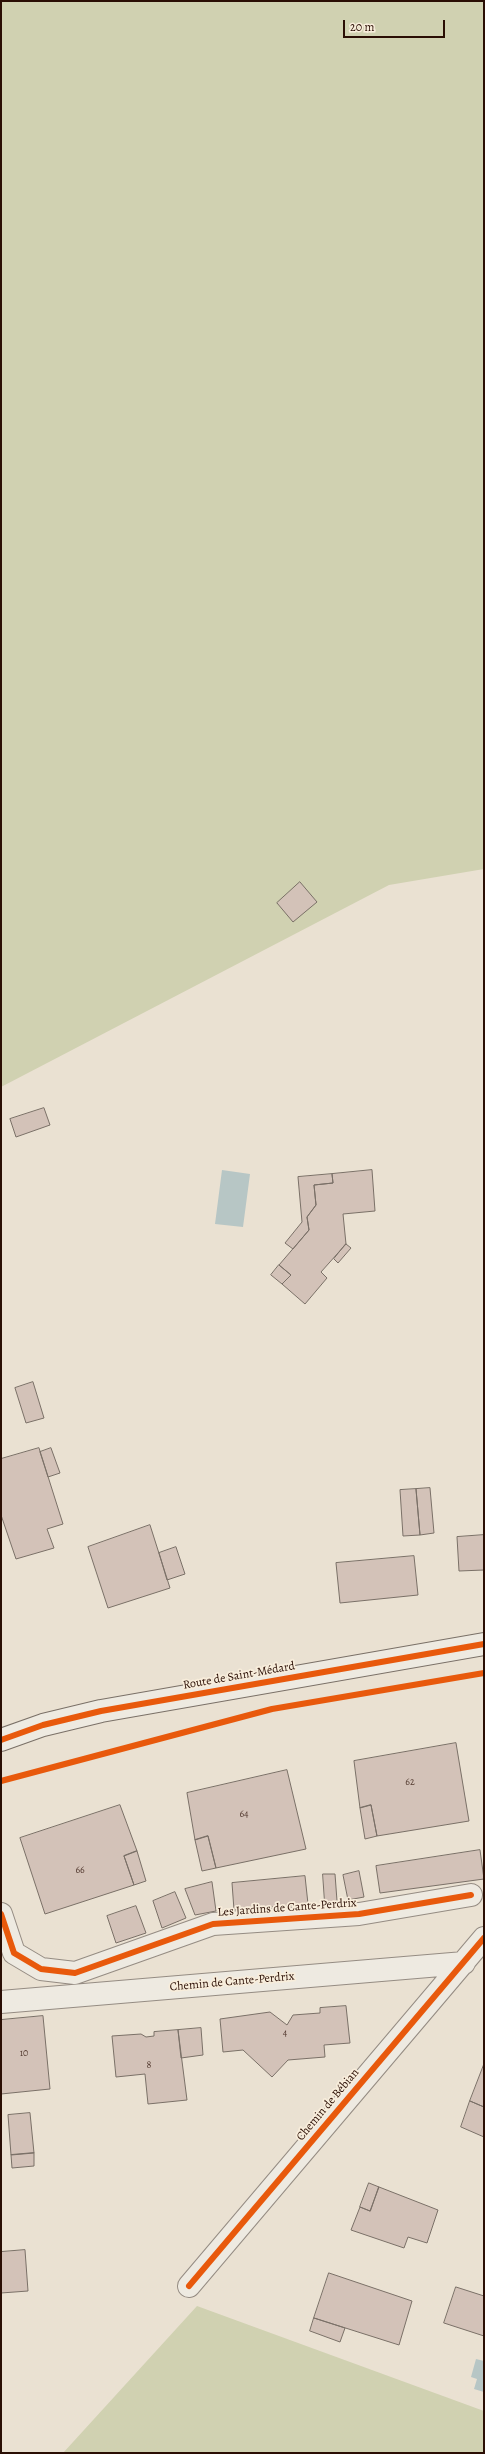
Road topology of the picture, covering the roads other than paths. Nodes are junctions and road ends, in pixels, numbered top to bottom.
1 (484, 1644) edge
2 (1, 1740) edge
3 (471, 1895) dead end
4 (1, 1914) edge
5 (484, 1938) edge
6 (464, 1963) junction
7 (1, 2002) edge
8 (189, 2286) dead end

1 - 2 street, Route de Saint-Médard
3 - 4 street, Les Jardins de Cante-Perdrix
5 - 6 street, Chemin de Bébian
6 - 7 street, Chemin de Cante-Perdrix
6 - 8 street, Chemin de Bébian

